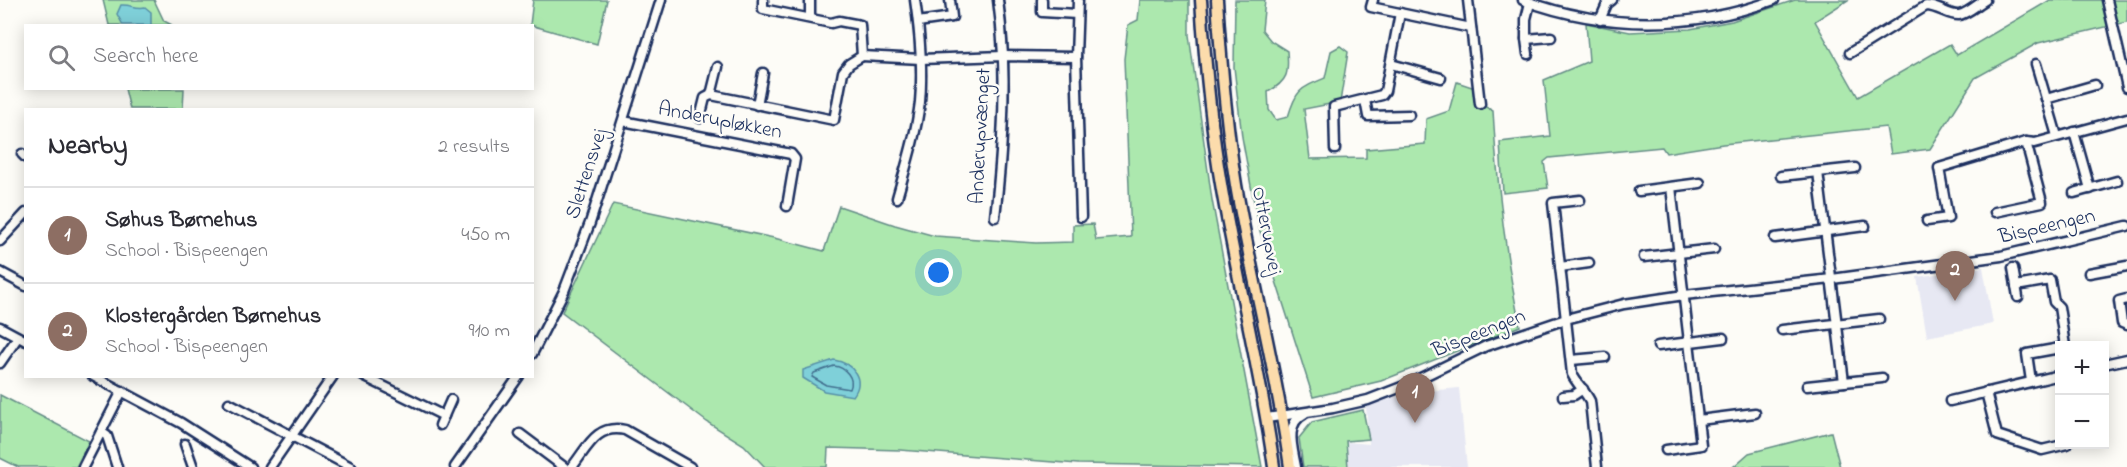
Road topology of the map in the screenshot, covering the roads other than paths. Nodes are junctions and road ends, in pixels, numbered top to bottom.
1 (661, 0) edge
2 (763, 0) edge
3 (810, 0) edge
4 (915, 0) edge
5 (950, 0) edge
6 (998, 0) edge
7 (1042, 0) edge
8 (1077, 0) edge
9 (1202, 0) edge
10 (1217, 0) edge
11 (1372, 0) edge
12 (1468, 0) edge
13 (1612, 0) edge
14 (1774, 0) edge
15 (1985, 0) edge
16 (2107, 0) edge
17 (1527, 1) edge
18 (1400, 13) junction
19 (1077, 14) junction
20 (810, 17) junction
21 (1600, 20) junction
22 (918, 22) junction
23 (1471, 28) junction
24 (1551, 37) dead end
25 (1526, 39) junction
26 (1850, 53) dead end
27 (1528, 54) dead end
28 (861, 56) junction
29 (1003, 56) junction
30 (1076, 57) junction
31 (921, 59) junction
32 (1391, 64) junction
33 (2036, 64) dead end
34 (718, 67) dead end
35 (763, 73) dead end
36 (1441, 78) dead end
37 (2095, 85) dead end
38 (2127, 87) edge
39 (711, 95) junction
40 (2046, 99) junction
41 (1365, 100) junction
42 (1480, 104) dead end
43 (757, 105) junction
44 (1409, 115) dead end
45 (700, 118) dead end
46 (2127, 118) edge
47 (623, 121) junction
48 (2074, 132) junction
49 (2057, 136) junction
50 (2026, 142) junction
51 (1335, 149) dead end
52 (1856, 168) dead end
53 (1818, 172) junction
54 (1781, 176) dead end
55 (2117, 181) dead end
56 (1700, 183) dead end
57 (1671, 187) junction
58 (2090, 189) junction
59 (1639, 191) dead end
60 (2074, 193) dead end
61 (897, 198) dead end
62 (1580, 200) dead end
63 (787, 206) dead end
64 (1995, 212) dead end
65 (24, 215) edge
66 (995, 217) dead end
67 (1081, 217) dead end
68 (1927, 221) dead end
69 (1865, 226) dead end
70 (2127, 226) edge
71 (1826, 233) junction
72 (1775, 238) dead end
73 (0, 241) edge
74 (1713, 249) dead end
75 (1679, 253) junction
76 (1644, 257) dead end
77 (1589, 263) dead end
78 (2127, 266) edge
79 (1560, 267) junction
80 (2013, 268) dead end
81 (0, 272) edge
82 (2089, 273) dead end
83 (1832, 279) junction
84 (24, 285) edge
85 (2016, 286) junction
86 (1684, 295) junction
87 (2018, 297) dead end
88 (2127, 299) edge
89 (1566, 319) junction
90 (1879, 319) dead end
91 (1837, 324) junction
92 (2127, 325) edge
93 (0, 327) edge
94 (1782, 330) dead end
95 (1723, 338) dead end
96 (22, 339) edge
97 (2063, 341) edge
98 (1690, 342) junction
99 (1658, 346) dead end
100 (2055, 349) edge
101 (534, 350) edge
102 (1605, 357) dead end
103 (2127, 359) edge
104 (1571, 360) junction
105 (0, 363) edge
106 (2109, 363) edge
107 (2055, 376) edge
108 (97, 378) edge
109 (332, 378) edge
110 (367, 378) edge
111 (518, 378) edge
112 (1881, 378) dead end
113 (2031, 381) junction
114 (1844, 382) junction
115 (1808, 386) dead end
116 (1583, 389) junction
117 (122, 391) junction
118 (1986, 392) junction
119 (1563, 396) dead end
120 (451, 400) dead end
121 (1950, 401) dead end
122 (229, 403) dead end
123 (1310, 412) junction
124 (1755, 412) dead end
125 (444, 416) junction
126 (1282, 416) junction
127 (1267, 418) junction
128 (1698, 420) junction
129 (440, 425) dead end
130 (101, 432) junction
131 (520, 434) dead end
132 (291, 437) junction
133 (185, 444) dead end
134 (2055, 447) edge
135 (1666, 450) dead end
136 (83, 467) edge
137 (117, 467) edge
138 (193, 467) edge
139 (250, 467) edge
140 (270, 467) edge
141 (351, 467) edge
142 (455, 467) edge
143 (564, 467) edge
144 (572, 467) edge
145 (690, 467) edge
146 (1274, 467) edge
147 (1290, 467) edge
148 (1296, 467) edge
149 (1597, 467) edge

1 - 47 street, Slettensvej
2 - 20 street
3 - 20 street
4 - 22 street
5 - 22 street
6 - 29 street, Anderupvænget
7 - 19 street
8 - 19 street
9 - 127 main road, Otterupvej
10 - 126 main road, Otterupvej
11 - 18 street
12 - 23 street
13 - 21 street
14 - 21 street
15 - 26 street
16 - 38 street
17 - 21 street
17 - 25 street
18 - 23 street
18 - 32 street
19 - 30 street
20 - 28 street
22 - 31 street
23 - 42 street
24 - 25 street
25 - 27 street
28 - 31 street, Anderupvænget
28 - 43 street
29 - 30 street, Anderupvænget
29 - 31 street, Anderupvænget
29 - 66 street, Anderupvænget
30 - 67 street
31 - 61 street
32 - 36 street
32 - 41 street
33 - 40 street
34 - 39 street
35 - 43 street
37 - 40 street
39 - 43 street
39 - 45 street
40 - 49 street
41 - 44 street
41 - 51 street
46 - 48 street
47 - 63 street, Anderupløkken
47 - 101 street, Slettensvej
48 - 49 street
48 - 58 street
49 - 50 street
50 - 64 street
50 - 68 street
52 - 53 street
53 - 54 street
53 - 71 street
55 - 58 street
56 - 57 street
57 - 59 street
57 - 75 street
58 - 60 street
62 - 79 street
65 - 73 street
69 - 71 street
70 - 83 street, Bispeengen
71 - 72 street
71 - 83 street
74 - 75 street
75 - 76 street
75 - 86 street
77 - 79 street
78 - 82 street
79 - 89 street
80 - 85 street
81 - 84 street
83 - 86 street, Bispeengen
83 - 91 street
85 - 87 street
85 - 97 street
86 - 89 street, Bispeengen
86 - 98 street
88 - 92 street
89 - 104 street
89 - 123 street, Bispeengen
90 - 91 street
91 - 94 street
91 - 114 street
93 - 96 street
95 - 98 street
96 - 105 street
98 - 99 street
98 - 128 street
100 - 113 street
102 - 104 street
103 - 106 street
104 - 116 street
107 - 113 street
108 - 117 street
109 - 132 street
110 - 125 street
111 - 142 street
112 - 114 street
113 - 118 street
114 - 115 street
116 - 119 street
116 - 149 street
117 - 130 street
117 - 139 street
118 - 121 street
118 - 134 street
120 - 125 street
122 - 132 street
123 - 126 street, Bispeengen
123 - 148 street
124 - 128 street
125 - 129 street
126 - 127 street, Bispeengen
126 - 147 main road, Otterupvej
127 - 146 main road, Otterupvej
128 - 135 street
130 - 136 street
130 - 137 street
131 - 143 street
132 - 140 street
132 - 141 street
133 - 138 street
144 - 145 street

